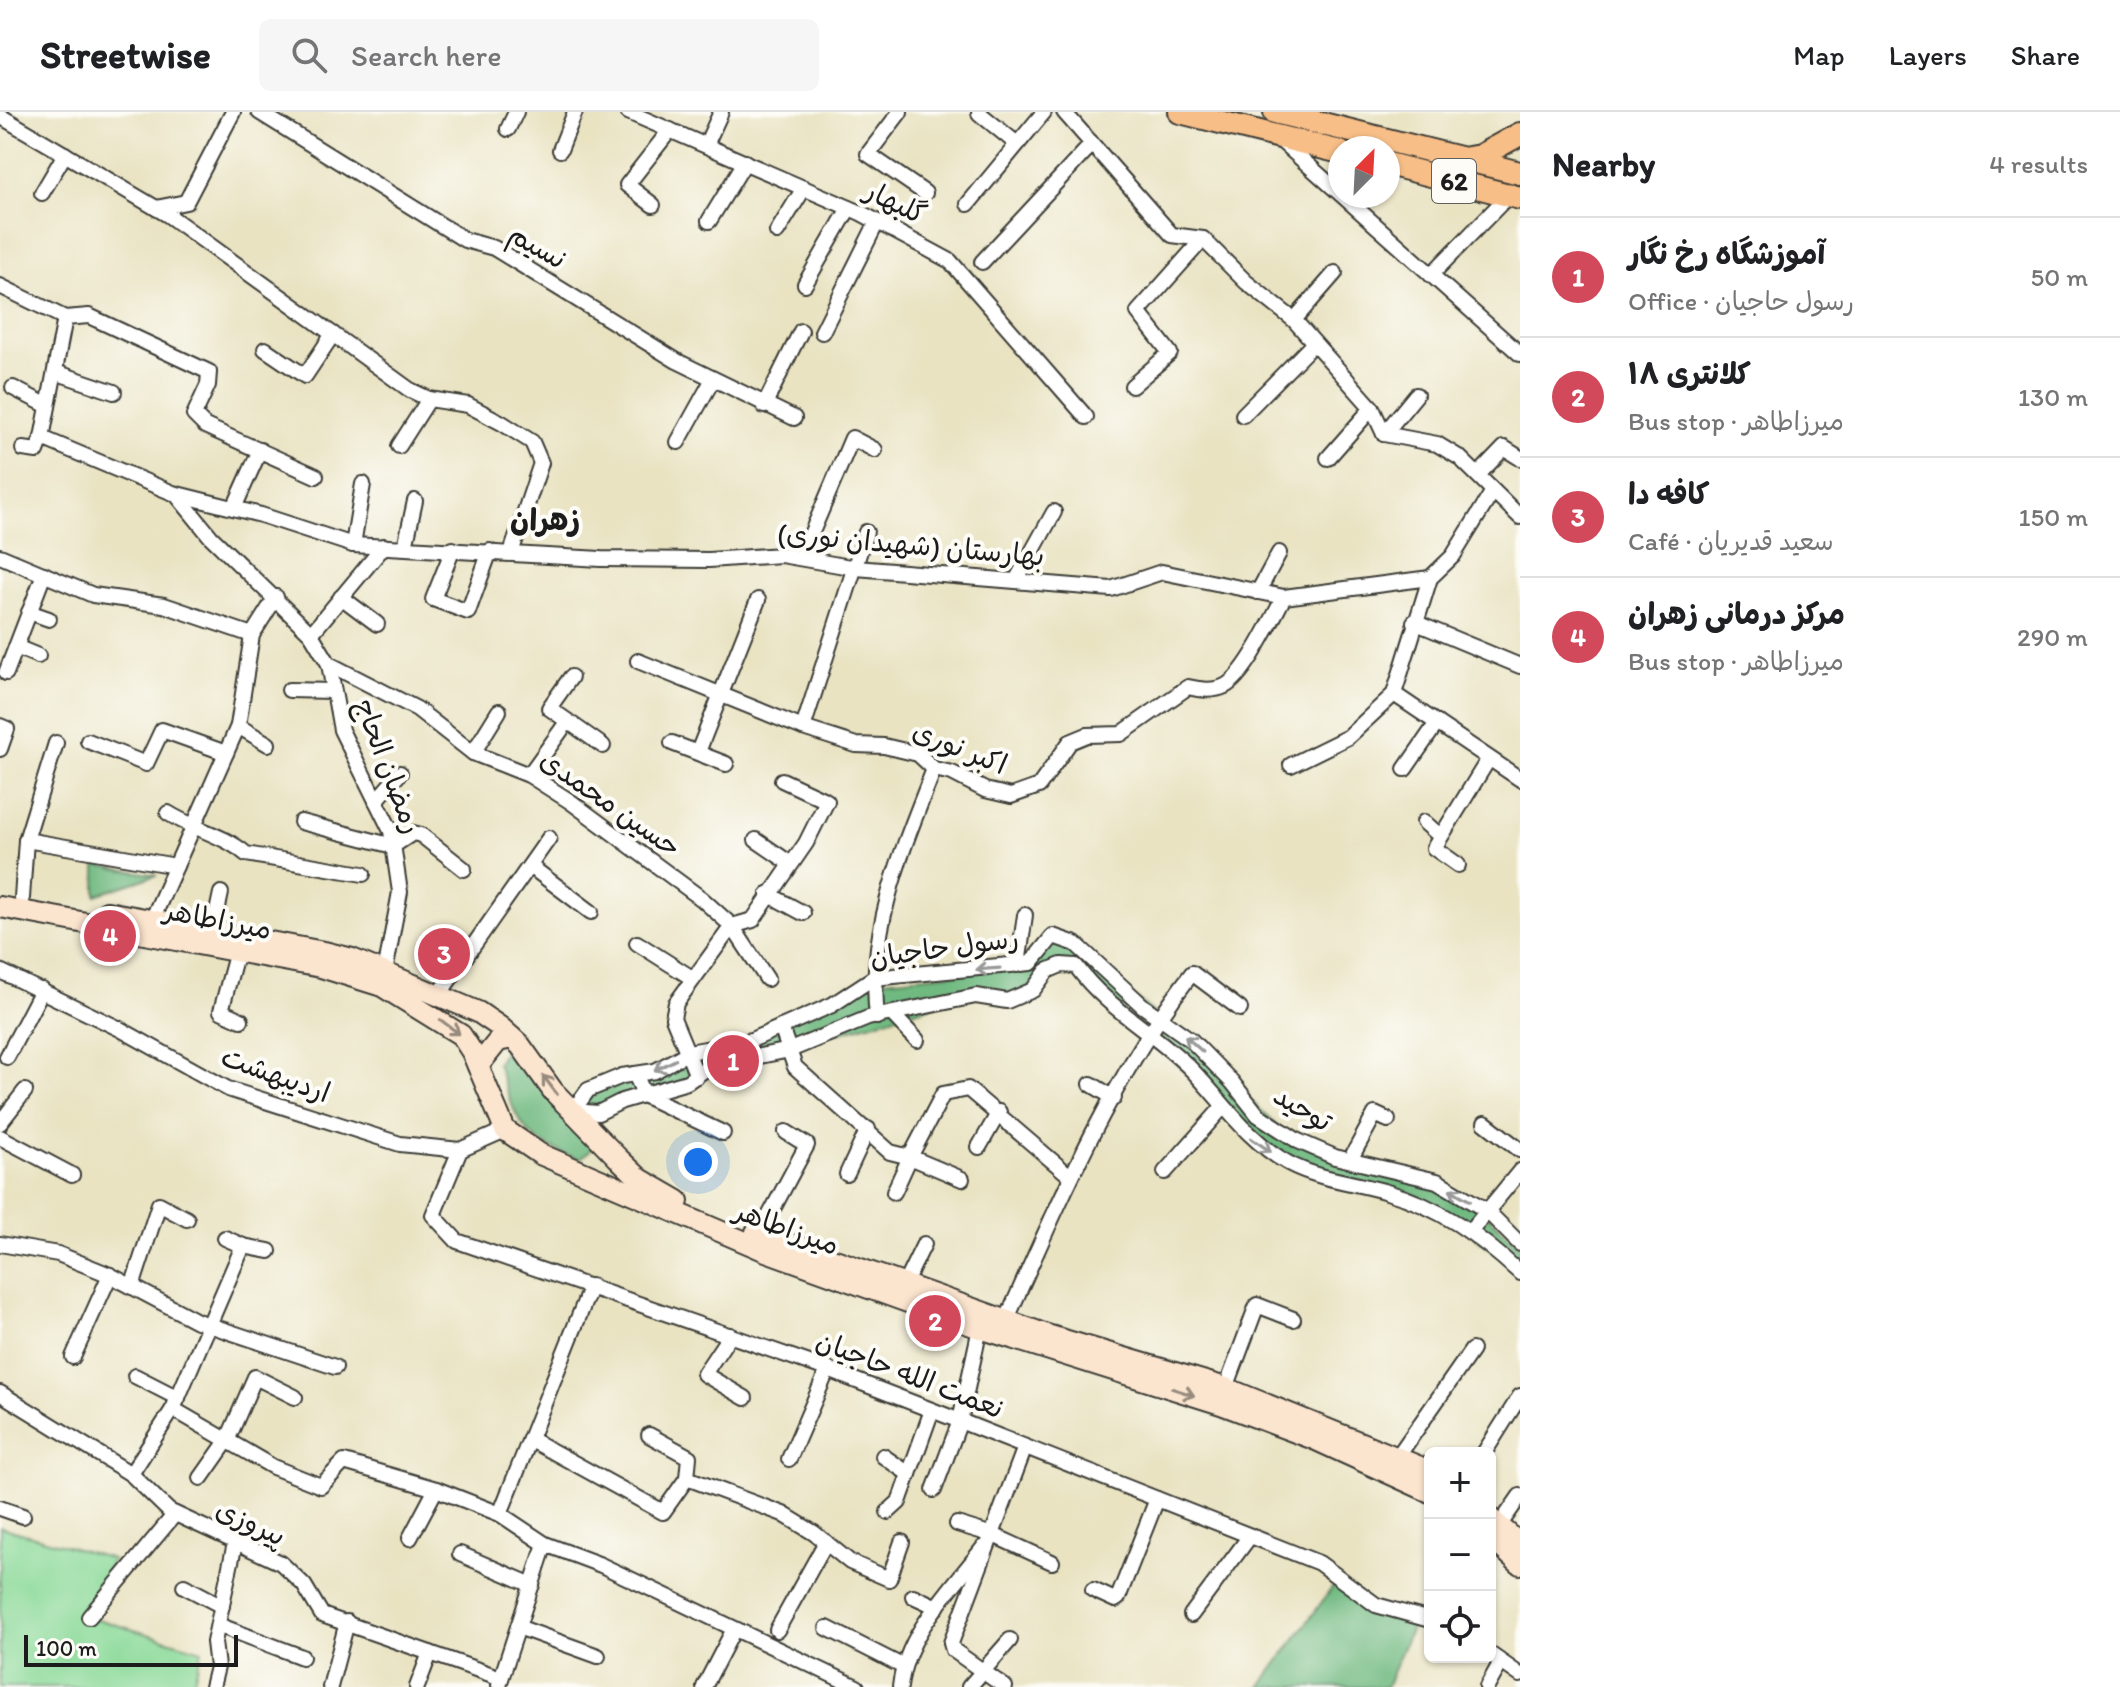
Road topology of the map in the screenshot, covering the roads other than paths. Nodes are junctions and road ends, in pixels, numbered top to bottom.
1 (233, 112) edge
2 (259, 112) edge
3 (516, 112) edge
4 (575, 112) edge
5 (628, 112) edge
6 (721, 112) edge
7 (900, 112) edge
8 (1044, 112) edge
9 (1064, 112) edge
10 (1180, 112) edge
11 (979, 113) edge
12 (1289, 114) edge
13 (5, 116) edge
14 (508, 129) dead end
15 (670, 130) junction
16 (1520, 134) edge
17 (1275, 135) junction
18 (1017, 144) junction
19 (1092, 144) junction
20 (706, 145) junction
21 (1328, 149) edge
22 (560, 150) dead end
23 (65, 154) junction
24 (1460, 159) junction
25 (745, 162) junction
26 (1400, 167) edge
27 (1520, 173) edge
28 (804, 188) junction
29 (42, 193) dead end
30 (925, 193) dead end
31 (1514, 196) edge
32 (968, 204) dead end
33 (653, 205) dead end
34 (156, 208) junction
35 (849, 208) junction
36 (709, 221) dead end
37 (876, 224) junction
38 (777, 232) dead end
39 (1203, 239) junction
40 (982, 262) dead end
41 (1335, 273) dead end
42 (1431, 275) junction
43 (805, 284) dead end
44 (0, 286) edge
45 (65, 318) junction
46 (1294, 320) junction
47 (801, 331) dead end
48 (822, 332) dead end
49 (333, 334) junction
50 (1313, 344) junction
51 (265, 349) dead end
52 (1520, 354) edge
53 (55, 372) junction
54 (713, 379) junction
55 (1132, 386) dead end
56 (13, 388) dead end
57 (114, 392) dead end
58 (1416, 395) dead end
59 (429, 399) junction
60 (48, 406) junction
61 (764, 406) junction
62 (1372, 408) junction
63 (1243, 415) dead end
64 (1086, 417) dead end
65 (794, 418) dead end
66 (1384, 434) junction
67 (42, 438) junction
68 (678, 442) dead end
69 (399, 446) dead end
70 (23, 449) dead end
71 (260, 450) junction
72 (875, 450) dead end
73 (1328, 458) dead end
74 (1520, 458) edge
75 (1479, 474) junction
76 (316, 476) dead end
77 (363, 484) dead end
78 (1493, 491) junction
79 (176, 493) junction
80 (415, 501) dead end
81 (234, 508) junction
82 (1054, 512) dead end
83 (1520, 517) edge
84 (866, 532) dead end
85 (353, 545) junction
86 (384, 546) junction
87 (405, 547) junction
88 (453, 549) junction
89 (490, 551) junction
90 (511, 553) junction
91 (1279, 553) dead end
92 (0, 556) edge
93 (801, 558) junction
94 (856, 568) junction
95 (44, 574) junction
96 (1430, 578) junction
97 (1017, 579) junction
98 (1258, 592) junction
99 (276, 597) junction
100 (341, 597) junction
101 (1284, 597) junction
102 (758, 600) dead end
103 (29, 612) junction
104 (49, 619) dead end
105 (1414, 622) junction
106 (377, 624) dead end
107 (311, 634) junction
108 (252, 635) junction
109 (16, 647) junction
110 (38, 656) dead end
111 (638, 661) dead end
112 (329, 664) junction
113 (1520, 666) edge
114 (6, 673) dead end
115 (571, 677) dead end
116 (289, 690) dead end
117 (333, 691) junction
118 (1394, 694) junction
119 (722, 698) junction
120 (499, 711) dead end
121 (567, 722) junction
122 (1437, 723) junction
123 (0, 726) edge
124 (238, 726) junction
125 (803, 728) junction
126 (88, 741) dead end
127 (56, 743) dead end
128 (672, 743) dead end
129 (268, 744) dead end
130 (603, 746) dead end
131 (0, 749) edge
132 (698, 752) junction
133 (226, 753) junction
134 (473, 753) junction
135 (1488, 760) junction
136 (726, 764) dead end
137 (1291, 765) dead end
138 (934, 769) junction
139 (1405, 769) dead end
140 (400, 773) dead end
141 (529, 775) junction
142 (1520, 779) edge
143 (782, 780) dead end
144 (376, 801) junction
145 (168, 813) dead end
146 (301, 822) dead end
147 (1424, 822) dead end
148 (194, 829) junction
149 (1440, 836) junction
150 (549, 838) dead end
151 (26, 840) junction
152 (756, 840) dead end
153 (393, 846) junction
154 (791, 864) junction
155 (1458, 865) dead end
156 (176, 866) junction
157 (530, 866) junction
158 (464, 869) dead end
159 (363, 874) dead end
160 (221, 893) dead end
161 (768, 894) junction
162 (0, 895) edge
163 (22, 898) junction
164 (0, 907) edge
165 (591, 912) dead end
166 (803, 913) dead end
167 (1025, 915) dead end
168 (152, 920) junction
169 (732, 926) junction
170 (213, 931) junction
171 (1053, 936) joint
172 (637, 943) dead end
173 (237, 951) junction
174 (1018, 965) junction
175 (1061, 965) joint
176 (0, 971) edge
177 (385, 972) junction
178 (692, 978) junction
179 (873, 978) junction
180 (767, 979) dead end
181 (42, 990) junction
182 (438, 996) junction
183 (1240, 1009) dead end
184 (812, 1015) junction
185 (893, 1015) junction
186 (877, 1017) junction
187 (1158, 1017) junction
188 (241, 1020) dead end
189 (781, 1027) junction
190 (1151, 1033) junction
191 (825, 1034) junction
192 (512, 1038) junction
193 (917, 1040) dead end
194 (790, 1050) junction
195 (689, 1052) junction
196 (7, 1057) dead end
197 (478, 1066) junction
198 (1222, 1072) junction
199 (635, 1074) junction
200 (697, 1076) junction
201 (1091, 1084) dead end
202 (1207, 1089) junction
203 (25, 1091) dead end
204 (645, 1096) junction
205 (1114, 1098) junction
206 (1222, 1108) junction
207 (573, 1111) junction
208 (999, 1112) junction
209 (1388, 1120) dead end
210 (0, 1123) edge
211 (1485, 1123) dead end
212 (868, 1129) junction
213 (505, 1130) junction
214 (786, 1132) dead end
215 (723, 1133) dead end
216 (0, 1137) edge
217 (606, 1146) junction
218 (979, 1147) dead end
219 (460, 1150) junction
220 (1520, 1150) edge
221 (910, 1157) junction
222 (1350, 1160) junction
223 (1520, 1171) edge
224 (1165, 1172) dead end
225 (585, 1173) junction
226 (847, 1174) dead end
227 (72, 1175) dead end
228 (1070, 1176) junction
229 (962, 1179) dead end
230 (894, 1192) dead end
231 (1486, 1210) junction
232 (187, 1219) dead end
233 (1470, 1232) junction
234 (760, 1233) junction
235 (225, 1238) dead end
236 (0, 1244) edge
237 (924, 1244) dead end
238 (1520, 1244) edge
239 (243, 1246) junction
240 (269, 1251) dead end
241 (1520, 1273) edge
242 (110, 1275) junction
243 (905, 1283) junction
244 (591, 1286) junction
245 (132, 1287) junction
246 (1293, 1319) dead end
247 (1006, 1321) junction
248 (210, 1325) junction
249 (980, 1328) junction
250 (730, 1335) junction
251 (1472, 1350) dead end
252 (73, 1357) dead end
253 (335, 1367) dead end
254 (828, 1369) junction
255 (135, 1376) dead end
256 (1226, 1388) junction
257 (0, 1393) edge
258 (1520, 1396) edge
259 (295, 1397) dead end
260 (745, 1398) dead end
261 (176, 1404) junction
262 (932, 1410) junction
263 (960, 1421) junction
264 (649, 1435) dead end
265 (530, 1439) junction
266 (227, 1441) junction
267 (1025, 1447) junction
268 (1488, 1447) edge
269 (883, 1456) dead end
270 (1398, 1456) junction
271 (789, 1459) dead end
272 (1424, 1468) edge
273 (131, 1474) junction
274 (909, 1474) junction
275 (201, 1478) dead end
276 (687, 1478) junction
277 (436, 1489) junction
278 (1424, 1489) edge
279 (934, 1490) dead end
280 (1520, 1496) edge
281 (1157, 1499) junction
282 (0, 1508) edge
283 (888, 1512) dead end
284 (175, 1514) junction
285 (500, 1514) junction
286 (23, 1516) dead end
287 (957, 1524) dead end
288 (1496, 1524) edge
289 (1496, 1529) edge
290 (1496, 1531) edge
291 (993, 1535) junction
292 (1250, 1536) junction
293 (410, 1538) dead end
294 (826, 1542) junction
295 (902, 1542) dead end
296 (235, 1543) junction
297 (545, 1544) junction
298 (1520, 1544) edge
299 (460, 1554) dead end
300 (1052, 1562) dead end
301 (1520, 1564) edge
302 (532, 1585) junction
303 (184, 1586) dead end
304 (1093, 1590) dead end
305 (913, 1596) dead end
306 (222, 1606) junction
307 (937, 1607) junction
308 (1191, 1615) dead end
309 (89, 1617) dead end
310 (1424, 1618) edge
311 (347, 1622) junction
312 (218, 1625) junction
313 (518, 1627) junction
314 (827, 1628) dead end
315 (777, 1630) dead end
316 (733, 1631) junction
317 (1010, 1640) dead end
318 (430, 1653) junction
319 (598, 1656) dead end
320 (302, 1657) dead end
321 (1496, 1659) edge
322 (1494, 1663) edge
323 (902, 1666) junction
324 (981, 1673) junction
325 (1520, 1675) edge
326 (500, 1682) edge
327 (212, 1687) edge
328 (330, 1687) edge
329 (417, 1687) edge
330 (704, 1687) edge
331 (857, 1687) edge
332 (900, 1687) edge
333 (969, 1687) edge
334 (1005, 1687) edge
335 (1487, 1687) edge

1 - 34 street
2 - 54 street, نسیم
3 - 14 street
4 - 22 street
5 - 15 street, گلبهار
6 - 20 street
7 - 30 street
8 - 18 street
9 - 19 street
10 - 17 main road
11 - 18 street
12 - 24 main road, 62
13 - 23 street
15 - 20 street, گلبهار
15 - 33 street
16 - 24 main road
17 - 21 main road
17 - 42 street
18 - 32 street
19 - 39 street
19 - 40 street
20 - 25 street, گلبهار
23 - 29 street
23 - 34 street
24 - 27 main road, 62
25 - 28 street, گلبهار
25 - 36 street
26 - 31 main road, 62
28 - 35 street, گلبهار
28 - 38 street
31 - 42 street
34 - 49 street
35 - 37 street, گلبهار
35 - 43 street
37 - 48 street
37 - 64 street, گلبهار
39 - 46 street
39 - 55 street
41 - 46 street
42 - 52 street
44 - 45 street
45 - 53 street
45 - 71 street
46 - 50 street
47 - 61 street
49 - 51 street
49 - 59 street
50 - 62 street
50 - 63 street
53 - 57 street
53 - 60 street
54 - 61 street, نسیم
54 - 68 street
56 - 60 street
58 - 66 street
59 - 69 street
59 - 90 street
60 - 67 street
61 - 65 street, نسیم
62 - 66 street
62 - 73 street
66 - 75 street
67 - 70 street
67 - 79 street, بهارستان (شهیدان نوری)
71 - 76 street
71 - 81 street
72 - 93 street
74 - 75 street
75 - 78 street
77 - 85 street
78 - 83 street
78 - 96 street
79 - 81 street, بهارستان (شهیدان نوری)
79 - 99 street, رمضان الحاج
80 - 87 street
81 - 85 street, بهارستان (شهیدان نوری)
82 - 97 street
84 - 94 street
85 - 86 street, بهارستان (شهیدان نوری)
86 - 87 street, بهارستان (شهیدان نوری)
86 - 100 street
87 - 88 street, بهارستان (شهیدان نوری)
88 - 89 street, بهارستان (شهیدان نوری)
88 - 89 street
89 - 90 street, بهارستان (شهیدان نوری)
90 - 93 street, بهارستان (شهیدان نوری)
91 - 98 street
92 - 95 street
93 - 94 street, بهارستان (شهیدان نوری)
94 - 97 street, بهارستان (شهیدان نوری)
94 - 125 street
95 - 103 street
95 - 108 street
96 - 101 street, بهارستان (شهیدان نوری)
96 - 105 street
97 - 98 street, بهارستان (شهیدان نوری)
98 - 101 street, بهارستان (شهیدان نوری)
99 - 107 street, رمضان الحاج
99 - 108 street
100 - 106 street
100 - 107 street
101 - 138 street, اکبر نوری
102 - 119 street
103 - 104 street
103 - 109 street
105 - 113 street
105 - 118 street
107 - 112 street, رمضان الحاج
108 - 124 street
109 - 110 street
109 - 114 street
111 - 119 street, اکبر نوری
112 - 117 street, رمضان الحاج
112 - 134 street, حسین محمدی
115 - 121 street
116 - 117 street
117 - 144 street, رمضان الحاج
118 - 122 street
118 - 137 street
119 - 125 street, اکبر نوری
119 - 132 street
120 - 134 street
121 - 130 street
121 - 141 street
122 - 135 street
122 - 139 street
123 - 131 street
124 - 129 street
124 - 133 street
125 - 138 street, اکبر نوری
126 - 133 street
127 - 151 street
128 - 132 street
132 - 136 street
133 - 148 street
134 - 141 street, حسین محمدی
135 - 142 street
135 - 149 street
138 - 179 street
140 - 144 street
141 - 169 street, حسین محمدی
143 - 154 street
144 - 153 street, رمضان الحاج
145 - 148 street
146 - 153 street
147 - 149 street
148 - 156 street
148 - 159 street
149 - 155 street
150 - 157 street
151 - 156 street
151 - 163 street
152 - 154 street
153 - 158 street
153 - 177 street, رمضان الحاج
154 - 161 street
156 - 168 street
157 - 165 street
157 - 182 street
160 - 170 street
161 - 166 street
161 - 169 street
162 - 163 main road, میرزاطاهر
163 - 168 main road, میرزاطاهر
164 - 173 main road, میرزاطاهر
167 - 174 street
168 - 170 main road, میرزاطاهر
169 - 178 street
169 - 180 street, حسین محمدی
170 - 177 main road, میرزاطاهر
171 - 174 street, رسول حاجیان
171 - 187 street, توحید
172 - 178 street
173 - 188 street
173 -> 197 main road, میرزاطاهر
174 -> 179 street, رسول حاجیان
175 - 185 street, رسول حاجیان
175 - 190 street, توحید
176 - 181 street, اردیبهشت
177 - 182 main road, میرزاطاهر
178 - 195 street
179 - 184 street, رسول حاجیان
179 - 186 street
181 - 196 street
181 - 219 street, اردیبهشت
182 - 192 main road, میرزاطاهر
183 - 187 street
184 - 189 street, رسول حاجیان
184 - 191 street
185 - 186 street, رسول حاجیان
185 - 193 street
186 - 191 street, رسول حاجیان
187 - 190 street
198 -> 187 street, توحید
189 - 194 street
189 - 195 street, رسول حاجیان
190 - 202 street, توحید
190 - 205 street
191 - 194 street, رسول حاجیان
192 - 197 main road
207 -> 192 main road, میرزاطاهر
194 - 200 street, رسول حاجیان
194 - 212 street
195 -> 199 street, رسول حاجیان
195 - 200 street
197 - 213 main road, میرزاطاهر
198 - 202 street
198 - 222 street, توحید
199 - 204 street
199 - 207 street, رسول حاجیان
200 - 204 street, رسول حاجیان
201 - 205 street
202 - 206 street, توحید
203 - 210 street
204 - 207 street, رسول حاجیان
204 - 215 street
205 - 228 street
206 - 224 street
206 -> 233 street, توحید
207 - 217 main road, میرزاطاهر
208 - 218 street
208 - 221 street
208 - 228 street
209 - 222 street
211 - 220 street
212 - 221 street
212 - 226 street
213 - 219 street, اردیبهشت
213 - 225 main road, میرزاطاهر
214 - 234 street
216 - 227 street
217 - 225 main road
217 - 234 main road, میرزاطاهر
219 - 244 street, نعمت الله حاجیان
221 - 229 street
221 - 230 street
231 -> 222 street, توحید
223 - 231 street
225 - 249 main road, میرزاطاهر
228 - 247 street
231 - 233 street
231 - 238 street, توحید
232 - 245 street
233 - 241 street, توحید
234 - 243 main road, میرزاطاهر
235 - 239 street
236 - 242 street
237 - 243 street
239 - 240 street
239 - 248 street
242 - 245 street
242 - 252 street
243 - 247 main road, میرزاطاهر
244 - 250 street, نعمت الله حاجیان
244 - 265 street
245 - 248 street
246 - 256 street
247 - 256 main road, میرزاطاهر
248 - 253 street
248 - 261 street
249 - 263 street
249 -> 278 main road, میرزاطاهر
250 - 254 street, نعمت الله حاجیان
250 - 260 street
251 - 270 street
254 - 262 street, نعمت الله حاجیان
254 - 271 street
255 - 261 street
256 - 270 main road, میرزاطاهر
257 - 273 street, پیروزی
258 - 268 street
259 - 266 street
261 - 266 street
261 - 273 street
262 - 263 street, نعمت الله حاجیان
262 - 274 street
263 - 267 street, نعمت الله حاجیان
263 - 279 street
264 - 276 street
265 - 276 street
265 - 285 street
266 - 275 street
266 - 277 street
267 - 281 street, نعمت الله حاجیان
267 - 291 street
269 - 274 street
270 - 272 main road, میرزاطاهر
273 - 284 street, پیروزی
274 - 283 street
276 - 294 street
277 - 285 street
277 - 293 street
280 - 288 street
281 - 292 street, نعمت الله حاجیان
281 - 304 street
282 - 286 street
284 - 296 street, پیروزی
284 - 309 street
285 - 297 street
287 - 291 street
289 - 298 main road
290 - 301 main road
291 - 300 street
291 - 307 street
291 - 324 street
292 - 308 street
292 - 310 street, نعمت الله حاجیان
294 - 295 street
294 - 315 street
296 - 306 street
296 - 311 street, پیروزی
297 - 302 street
297 - 316 street
299 - 302 street
302 - 313 street
303 - 306 street
305 - 307 street
306 - 312 street
307 - 323 street
311 - 318 street, پیروزی
311 - 328 street
312 - 320 street
312 - 327 street
313 - 319 street
313 - 326 street
314 - 323 street
316 - 330 street
316 - 331 street
317 - 324 street
318 - 326 street, پیروزی
318 - 329 street
321 - 325 street
322 - 335 street
323 - 332 street
324 - 333 street
324 - 334 street

